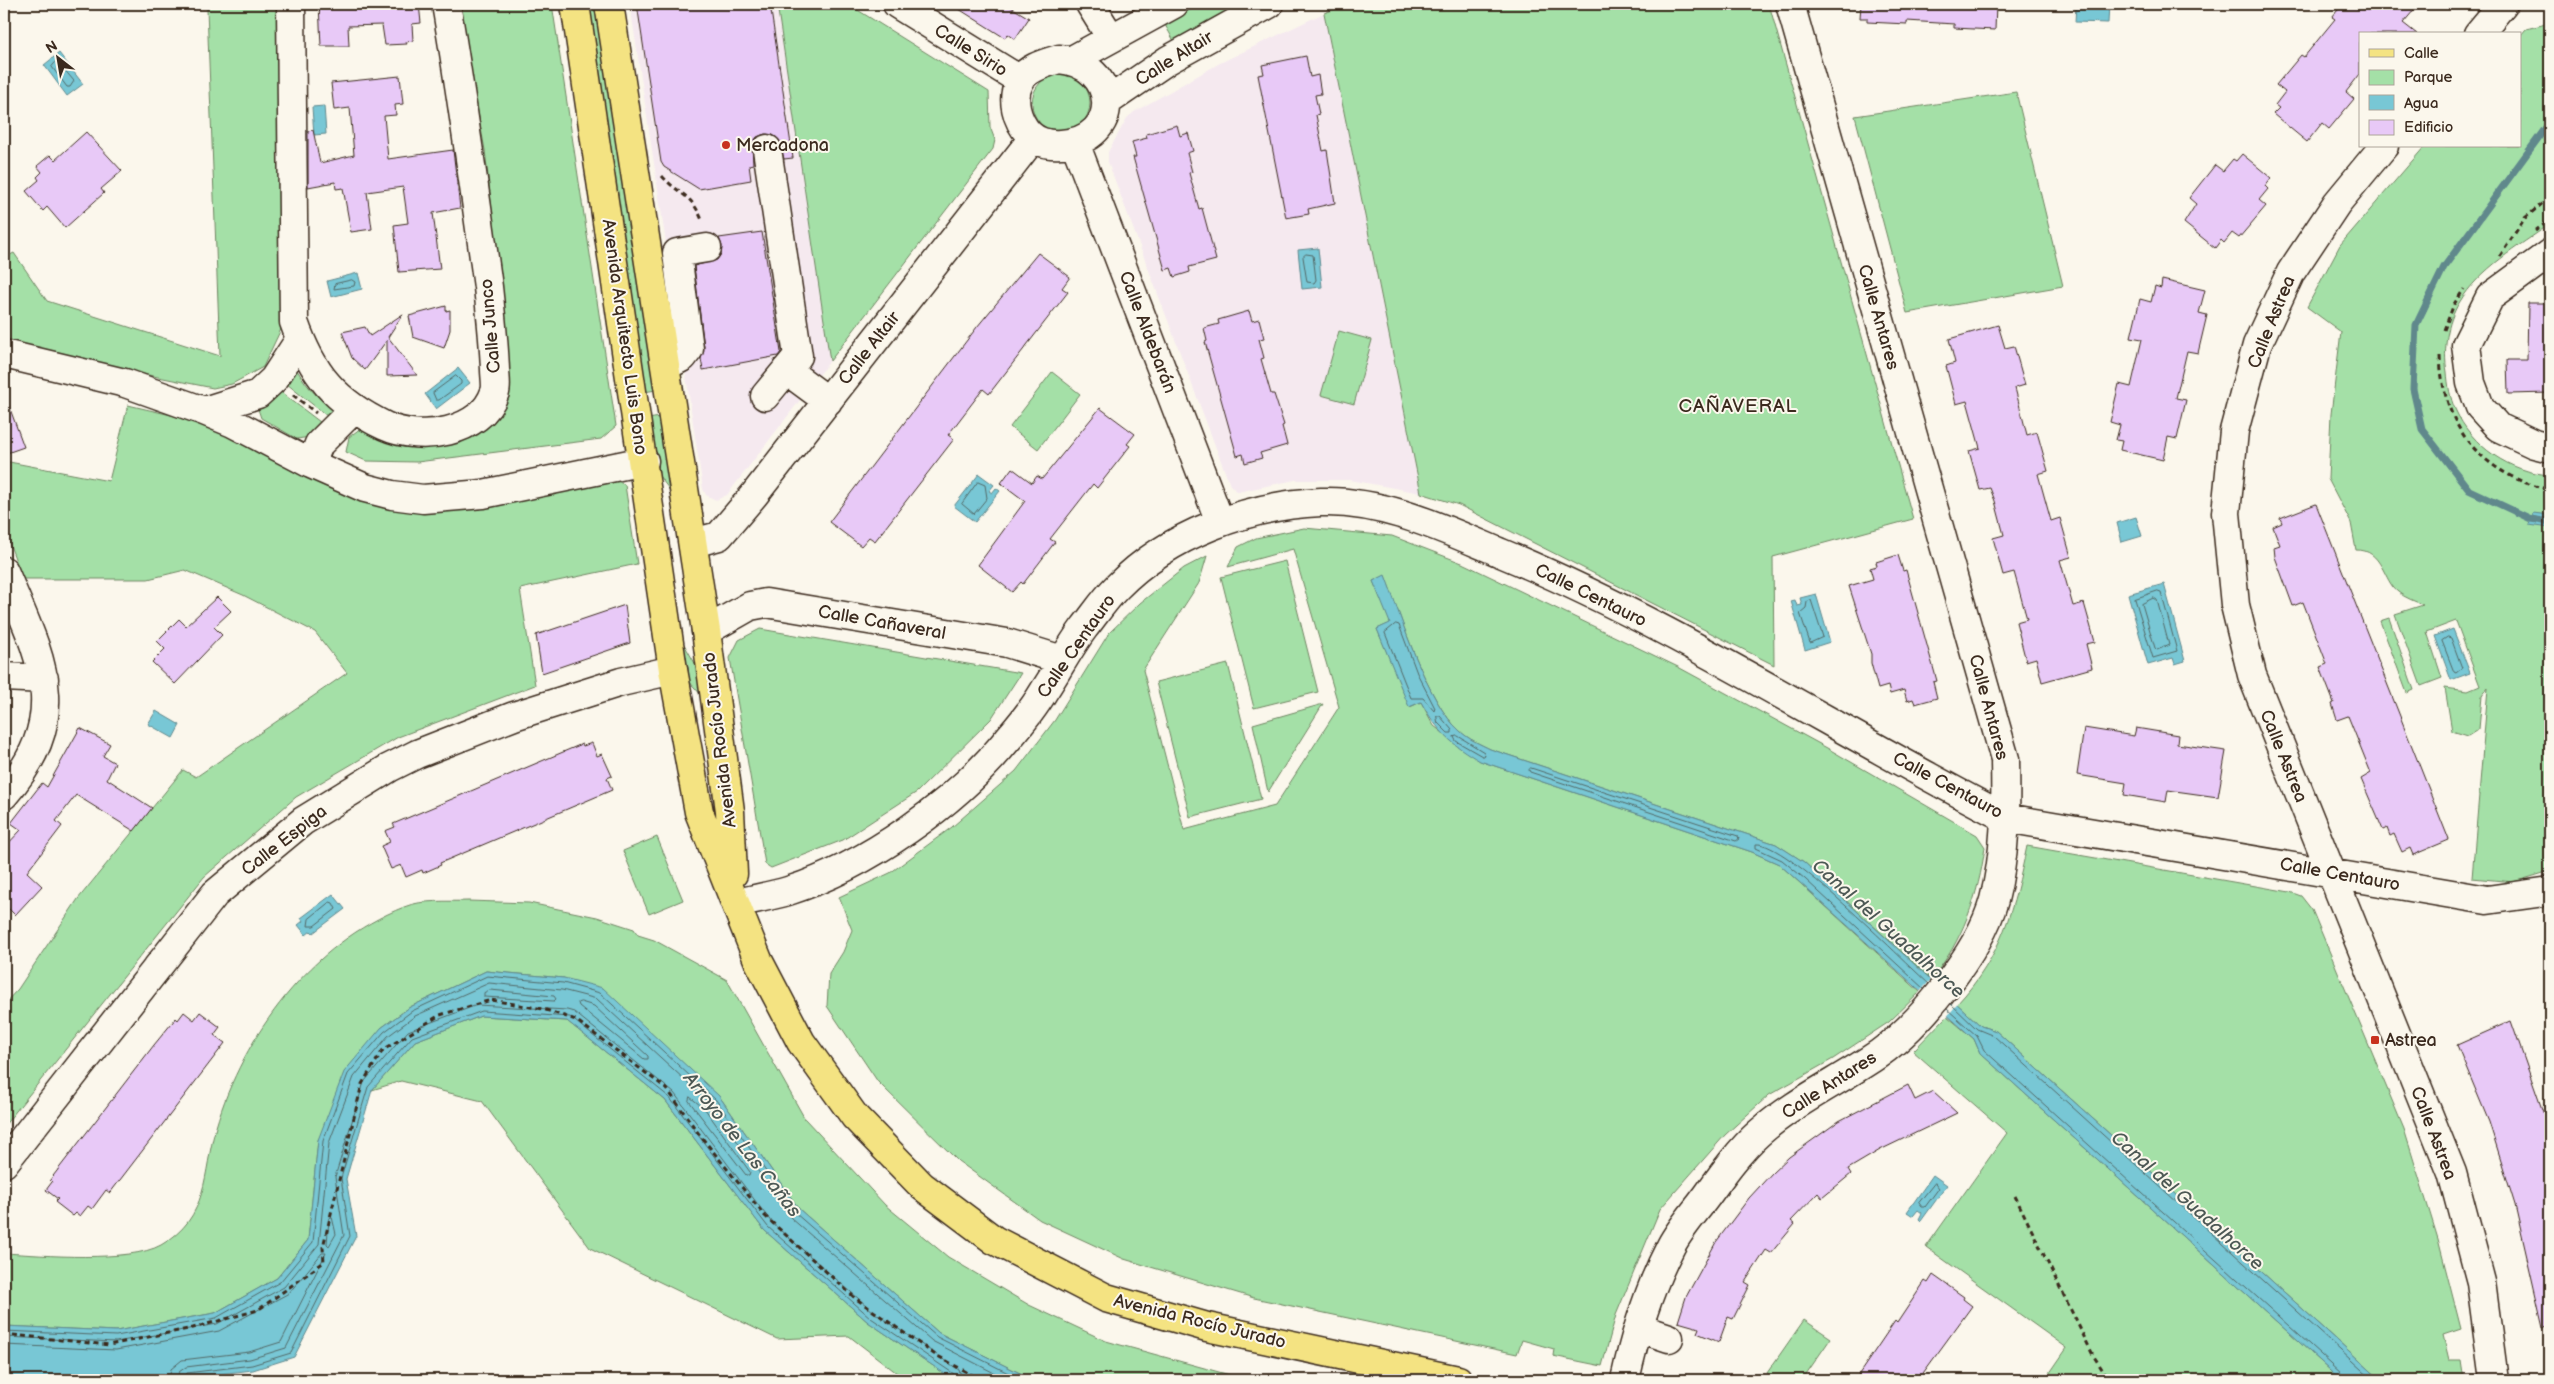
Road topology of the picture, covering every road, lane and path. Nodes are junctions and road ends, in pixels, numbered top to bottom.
1 (291, 4) edge
2 (446, 4) edge
3 (575, 4) edge
4 (609, 4) edge
5 (896, 4) edge
6 (1090, 4) edge
7 (1174, 4) edge
8 (1269, 4) edge
9 (1790, 4) edge
10 (2503, 4) edge
11 (2480, 32) edge
12 (1111, 38) junction
13 (1072, 60) junction
14 (1020, 80) junction
15 (1108, 101) junction
16 (1034, 138) junction
17 (1075, 144) junction
18 (2382, 148) edge
19 (767, 149) dead end
20 (660, 170) dead end
21 (2550, 198) edge
22 (702, 220) dead end
23 (707, 248) dead end
24 (2500, 256) dead end
25 (2545, 260) edge
26 (300, 339) junction
27 (4, 354) edge
28 (666, 366) junction
29 (786, 370) junction
30 (290, 392) dead end
31 (258, 394) junction
32 (765, 396) dead end
33 (828, 401) junction
34 (354, 409) junction
35 (204, 411) junction
36 (324, 419) dead end
37 (2498, 428) junction
38 (2550, 428) edge
39 (250, 432) junction
40 (2550, 448) edge
41 (644, 462) junction
42 (311, 464) junction
43 (1220, 522) junction
44 (693, 542) junction
45 (4, 571) edge
46 (706, 631) junction
47 (1062, 660) junction
48 (673, 670) junction
49 (4, 677) edge
50 (44, 679) junction
51 (4, 795) edge
52 (2006, 818) junction
53 (730, 849) junction
54 (2330, 872) junction
55 (2550, 891) edge
56 (736, 903) junction
57 (4, 1163) edge
58 (2015, 1196) dead end
59 (1639, 1328) junction
60 (4, 1334) edge
61 (1669, 1338) dead end
62 (981, 1380) edge
63 (1458, 1380) edge
64 (1625, 1380) edge
65 (2109, 1380) edge
66 (2494, 1380) edge

1 - 26 street, Calle Junco
2 - 34 street, Calle Junco
3 - 41 main road, Avenida Arquitecto Luis Bono
4 - 28 main road, Avenida Arquitecto Luis Bono
5 - 14 street, Calle Sirio
6 - 12 street
7 - 12 street
8 - 15 street, Calle Altair
9 - 52 street, Calle Antares
10 - 11 street
12 - 13 street
13 - 14 street
13 - 15 street
14 - 16 street
15 - 17 street
16 - 17 street
16 - 33 street, Calle Altair
17 - 43 street, Calle Aldebarán
18 - 54 street, Calle Astrea
19 - 29 street
20 - 22 path
21 - 24 path
23 - 28 street
25 - 37 street
26 - 31 street
26 - 34 street, Calle Junco
27 - 35 street
28 - 44 main road, Avenida Arquitecto Luis Bono
29 - 32 street
29 - 33 street
30 - 36 path
31 - 35 street
31 - 39 street
33 - 44 street, Calle Altair
34 - 42 street
35 - 39 street
37 - 38 street
37 - 40 street
39 - 42 street
41 - 42 street
41 - 48 main road, Avenida Arquitecto Luis Bono
43 - 47 street, Calle Centauro
43 - 52 street, Calle Centauro
44 - 46 main road, Avenida Arquitecto Luis Bono
45 - 50 street
46 - 47 street, Calle Cañaveral
46 - 53 main road, Avenida Rocío Jurado
47 - 56 street, Calle Centauro
48 - 53 main road, Avenida Rocío Jurado
48 - 56 main road, Avenida Rocío Jurado
48 - 57 street, Calle Espiga
49 - 50 street
50 - 51 street
52 - 54 street, Calle Centauro
52 - 59 street, Calle Antares
53 - 56 main road, Avenida Rocío Jurado
54 - 55 street, Calle Centauro
54 - 66 street, Calle Astrea
56 - 63 main road, Avenida Rocío Jurado
58 - 65 path
59 - 61 street
59 - 64 street, Calle Antares
60 - 62 path

